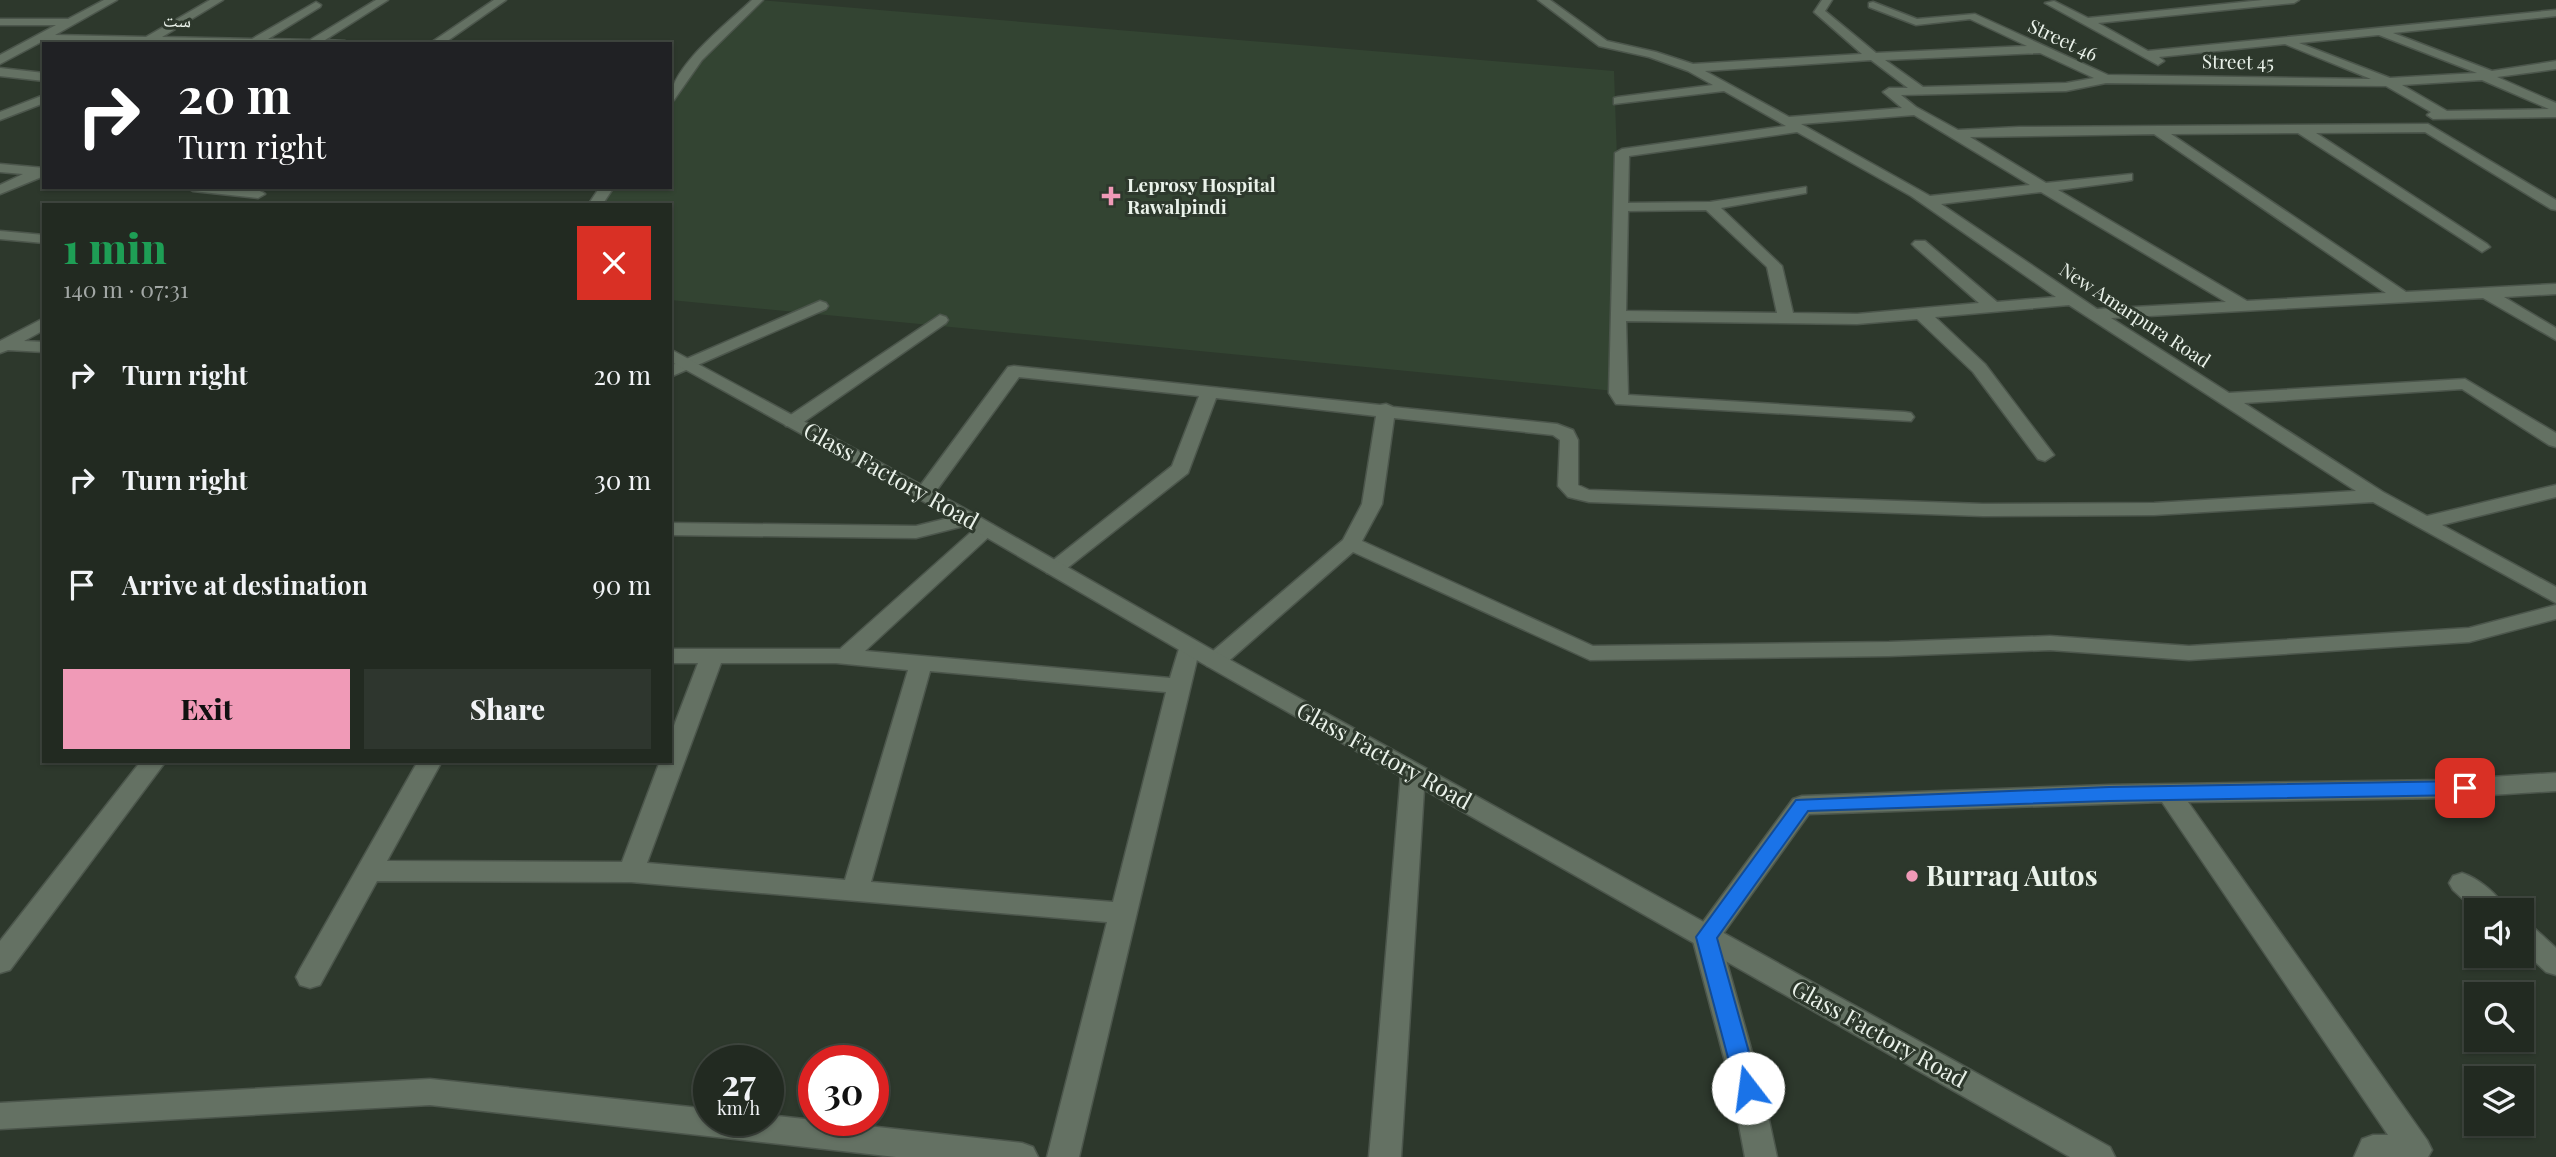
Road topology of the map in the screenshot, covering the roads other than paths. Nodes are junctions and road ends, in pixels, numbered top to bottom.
1 (112, 0) edge
2 (218, 0) edge
3 (383, 0) edge
4 (501, 0) edge
5 (758, 0) edge
6 (1543, 0) edge
7 (1827, 0) edge
8 (1899, 0) edge
9 (2294, 0) edge
10 (2050, 3) dead end
11 (316, 5) dead end
12 (2554, 7) edge
13 (2090, 21) junction
14 (0, 22) edge
15 (73, 22) junction
16 (2378, 31) junction
17 (41, 38) junction
18 (148, 40) junction
19 (2284, 41) junction
20 (191, 42) edge
21 (255, 42) joint
22 (314, 42) edge
23 (438, 42) edge
24 (2043, 49) junction
25 (2146, 55) junction
26 (1872, 56) junction
27 (0, 60) edge
28 (2556, 65) edge
29 (1692, 68) junction
30 (0, 72) edge
31 (2488, 76) junction
32 (42, 77) edge
33 (2106, 79) junction
34 (2196, 80) junction
35 (2389, 82) junction
36 (1725, 87) junction
37 (1920, 91) junction
38 (672, 93) edge
39 (42, 100) edge
40 (1618, 101) dead end
41 (1913, 111) junction
42 (2556, 111) edge
43 (2526, 114) junction
44 (2445, 115) junction
45 (0, 116) edge
46 (1793, 125) junction
47 (2546, 126) dead end
48 (2428, 128) junction
49 (2301, 129) junction
50 (2157, 130) junction
51 (1958, 134) junction
52 (0, 168) edge
53 (41, 172) edge
54 (2127, 177) dead end
55 (2048, 187) junction
56 (240, 189) edge
57 (0, 190) edge
58 (263, 190) edge
59 (1801, 190) dead end
60 (1928, 201) junction
61 (243, 203) edge
62 (1710, 206) junction
63 (2556, 206) edge
64 (1621, 207) junction
65 (0, 234) edge
66 (42, 239) edge
67 (1920, 244) dead end
68 (2482, 247) dead end
69 (2556, 289) edge
70 (2485, 292) junction
71 (2402, 297) junction
72 (2072, 300) junction
73 (820, 306) dead end
74 (2244, 306) junction
75 (1993, 307) junction
76 (1921, 313) junction
77 (2092, 314) junction
78 (1618, 316) junction
79 (1786, 318) junction
80 (940, 320) dead end
81 (42, 324) edge
82 (2556, 335) edge
83 (2, 346) edge
84 (42, 347) edge
85 (672, 355) edge
86 (689, 365) junction
87 (672, 371) edge
88 (1210, 391) junction
89 (2224, 399) junction
90 (1386, 409) junction
91 (1905, 418) dead end
92 (792, 422) junction
93 (2556, 442) edge
94 (2045, 455) dead end
95 (2556, 491) edge
96 (924, 494) junction
97 (2376, 496) junction
98 (2424, 523) junction
99 (978, 524) junction
100 (672, 529) edge
101 (1350, 543) junction
102 (1054, 569) junction
103 (2556, 596) edge
104 (2556, 612) edge
105 (1189, 647) junction
106 (672, 656) edge
107 (712, 656) junction
108 (845, 657) junction
109 (1215, 662) junction
110 (921, 663) junction
111 (1179, 686) junction
112 (151, 763) edge
113 (429, 763) edge
114 (672, 763) edge
115 (672, 763) edge
116 (1413, 772) junction
117 (2556, 782) edge
118 (2169, 793) junction
119 (370, 871) junction
120 (631, 872) junction
121 (2462, 883) dead end
122 (855, 891) junction
123 (2479, 898) edge
124 (1122, 913) junction
125 (1706, 937) junction
126 (2534, 945) edge
127 (0, 962) edge
128 (2556, 964) edge
129 (310, 977) dead end
130 (0, 1116) edge
131 (1022, 1157) edge
132 (1063, 1157) edge
133 (1385, 1157) edge
134 (1762, 1157) edge
135 (2099, 1157) edge
136 (2370, 1157) edge

1 - 15 street
2 - 18 street
3 - 22 street
4 - 23 street
5 - 38 street
6 - 29 street
7 - 26 street
8 - 24 street, Street 46
9 - 13 street
10 - 13 street
11 - 21 street
12 - 16 street
13 - 25 street
14 - 15 street
15 - 17 street
16 - 19 street
16 - 31 street
17 - 18 street, ست
17 - 27 street
18 - 20 street, ست
19 - 25 street
19 - 35 street
20 - 21 street, ست
24 - 26 street
24 - 33 street, Street 46
25 - 34 street
26 - 29 street
26 - 37 street
28 - 31 street, Street 45
29 - 36 street, New Amarpura Road
30 - 32 street
31 - 35 street, Street 45
31 - 42 street
33 - 34 street, Street 45
33 - 37 street, Street 45
34 - 35 street, Street 45
35 - 44 street
36 - 40 street
36 - 46 street, New Amarpura Road
37 - 41 street, Street 45
39 - 45 street
41 - 46 street
41 - 51 street
42 - 43 street
43 - 44 street
43 - 47 street
44 - 48 street
46 - 60 street, New Amarpura Road
46 - 64 street
48 - 49 street
48 - 63 street
49 - 50 street
49 - 68 street
50 - 51 street
50 - 71 street
51 - 55 street
52 - 53 street
53 - 57 street
54 - 55 street
55 - 60 street
55 - 74 street
56 - 58 street
58 - 61 street
59 - 62 street
60 - 72 street, New Amarpura Road
62 - 64 street
62 - 79 street
64 - 78 street
65 - 66 street
67 - 75 street
69 - 70 street
70 - 71 street
70 - 82 street
71 - 74 street
72 - 75 street
72 - 77 street, New Amarpura Road
73 - 86 street
74 - 77 street
75 - 76 street
76 - 79 street
76 - 94 street
77 - 89 street, New Amarpura Road
78 - 79 street
78 - 91 street
80 - 92 street
81 - 83 street
83 - 84 street
85 - 86 street, Glass Factory Road
86 - 87 street
86 - 92 street, Glass Factory Road
88 - 90 street
88 - 96 street
88 - 102 street
89 - 93 street
89 - 97 street, New Amarpura Road
90 - 97 street
90 - 101 street
92 - 96 street, Glass Factory Road
95 - 98 street
96 - 99 street, Glass Factory Road
97 - 98 street, New Amarpura Road
98 - 103 street, New Amarpura Road
99 - 100 street
99 - 102 street, Glass Factory Road
99 - 108 street
101 - 104 street
101 - 109 street
102 - 105 street, Glass Factory Road
105 - 109 street, Glass Factory Road
105 - 111 street
106 - 107 street
107 - 108 street
107 - 114 street
108 - 110 street
109 - 116 street, Glass Factory Road
110 - 111 street
110 - 122 street
111 - 124 street
112 - 127 street
113 - 119 street
115 - 120 street
116 - 125 street, Glass Factory Road
116 - 133 street
117 - 118 street
118 - 125 street
118 - 136 street
119 - 120 street
119 - 129 street
120 - 122 street
121 - 123 street
122 - 124 street
124 - 132 street
125 - 134 street
125 - 135 street, Glass Factory Road
126 - 128 street
130 - 131 street

